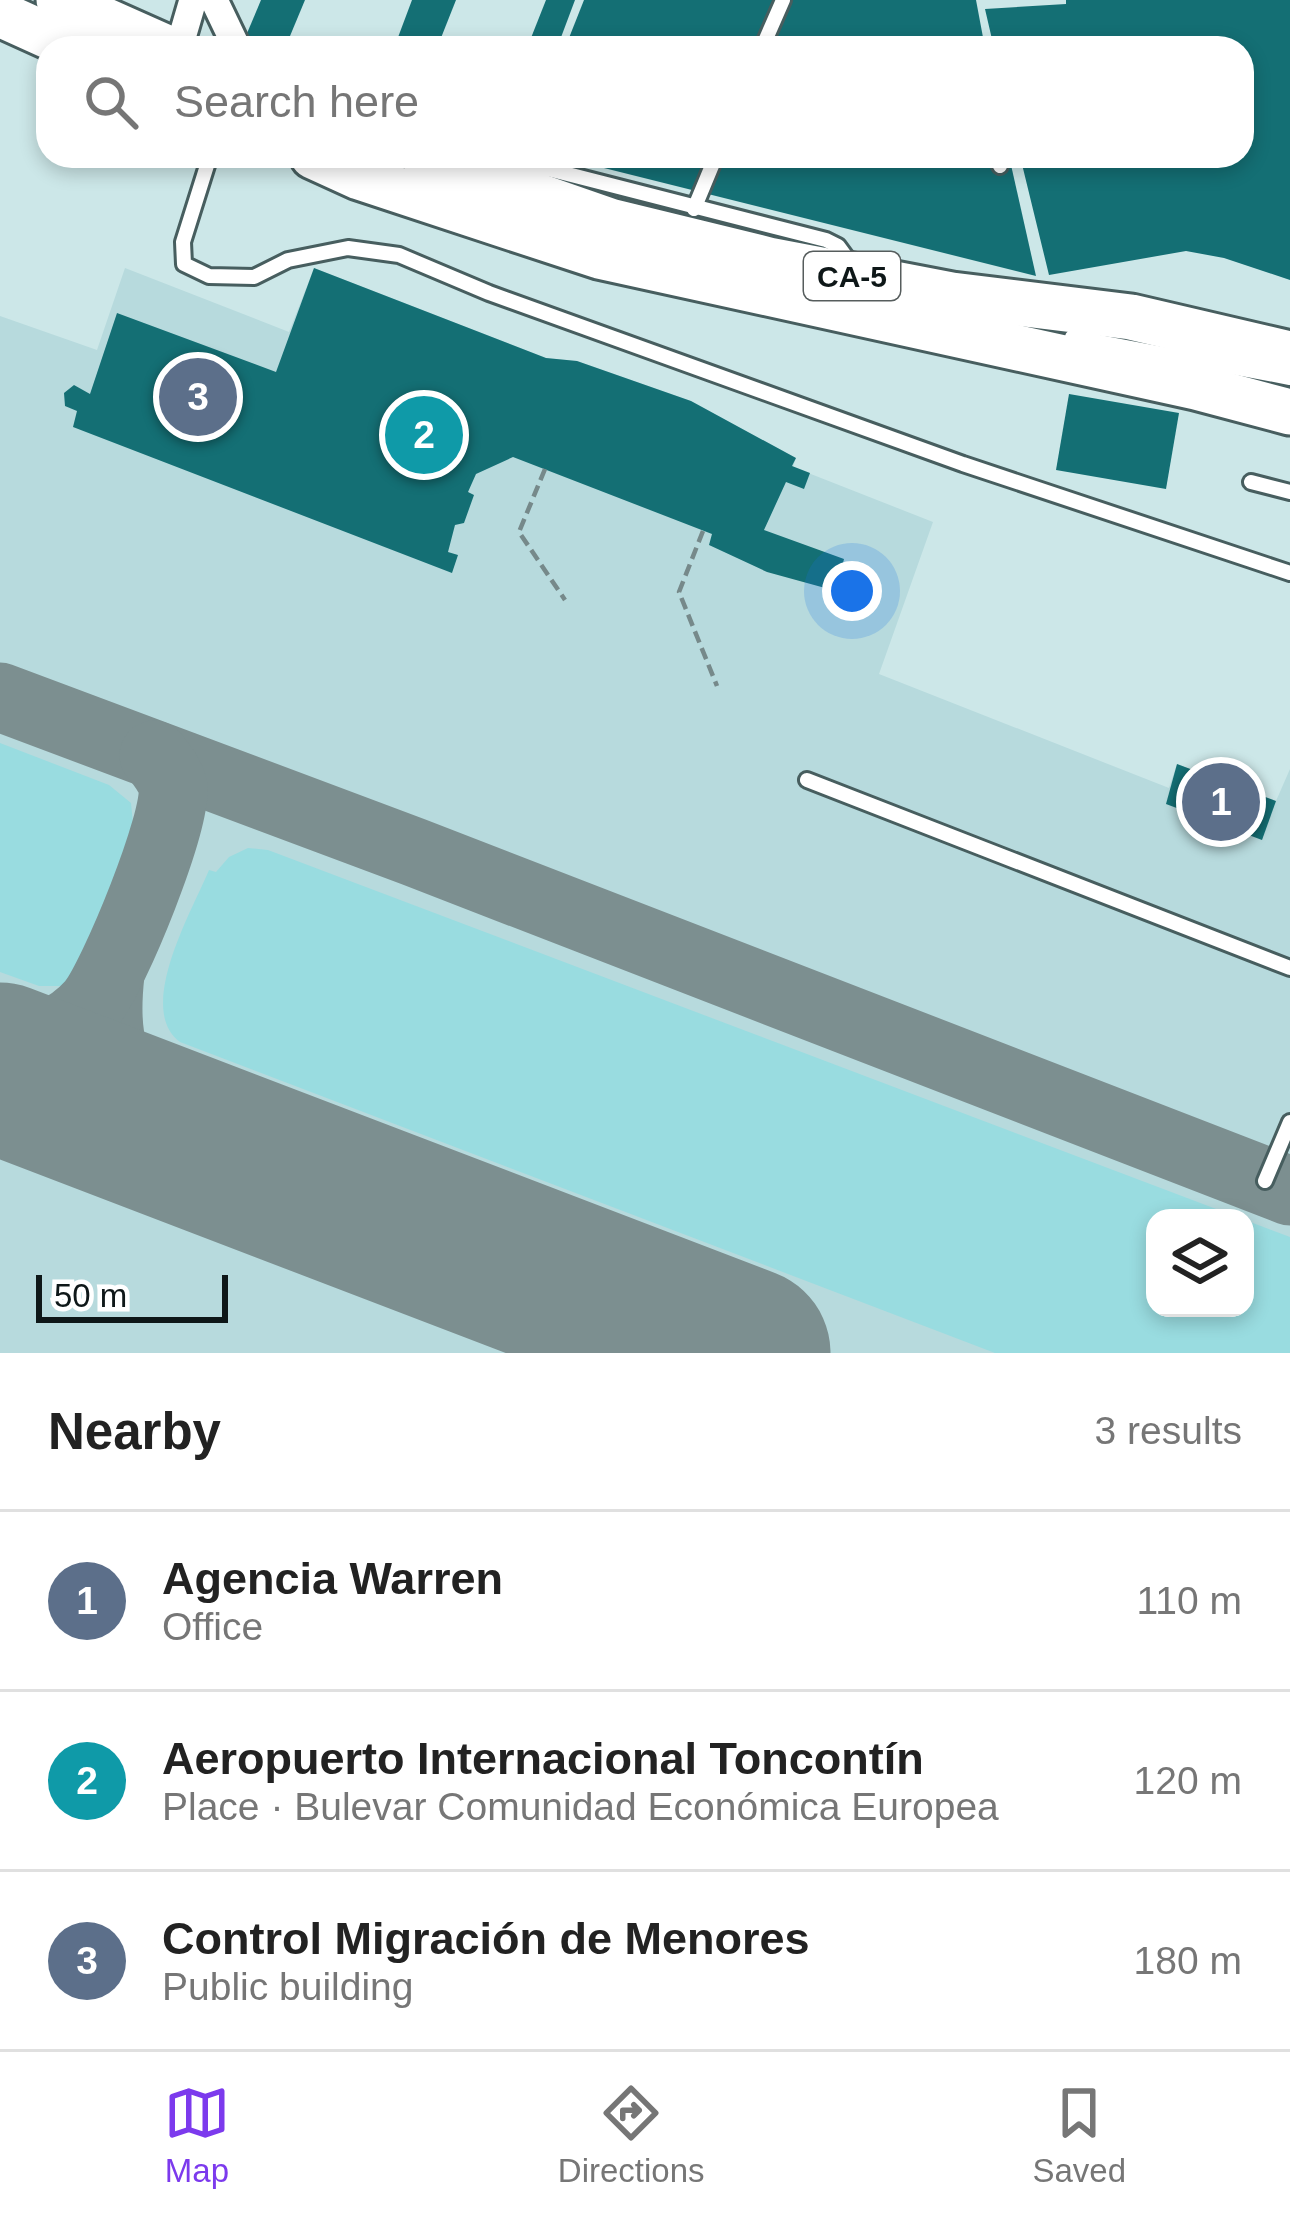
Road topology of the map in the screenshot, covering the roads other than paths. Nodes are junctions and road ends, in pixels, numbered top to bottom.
1 (59, 0) edge
2 (782, 0) edge
3 (194, 2) edge
4 (0, 14) edge
5 (49, 36) edge
6 (140, 36) edge
7 (182, 36) edge
8 (226, 36) edge
9 (767, 36) edge
10 (206, 168) edge
11 (339, 168) edge
12 (457, 168) edge
13 (711, 168) edge
14 (503, 184) junction
15 (694, 209) junction
16 (862, 278) junction
17 (1000, 329) dead end
18 (941, 332) junction
19 (1060, 335) dead end
20 (1290, 354) edge
21 (1290, 378) edge
22 (1290, 412) edge
23 (1251, 482) dead end
24 (1290, 492) edge
25 (1290, 574) edge
26 (807, 780) dead end
27 (1290, 968) edge
28 (1290, 1122) edge
29 (1265, 1181) dead end

1 - 6 main road
2 - 9 lane
3 - 7 street
3 - 8 street
4 - 5 main road
10 - 25 lane
11 - 18 main road, CA-5
12 - 14 main road, CA-5
13 - 15 lane
14 - 15 lane
14 - 16 main road, CA-5
15 - 16 lane
16 - 20 main road, CA-5
17 - 18 lane
18 - 22 main road, CA-5
19 - 21 lane
23 - 24 lane
26 - 27 lane
28 - 29 lane

